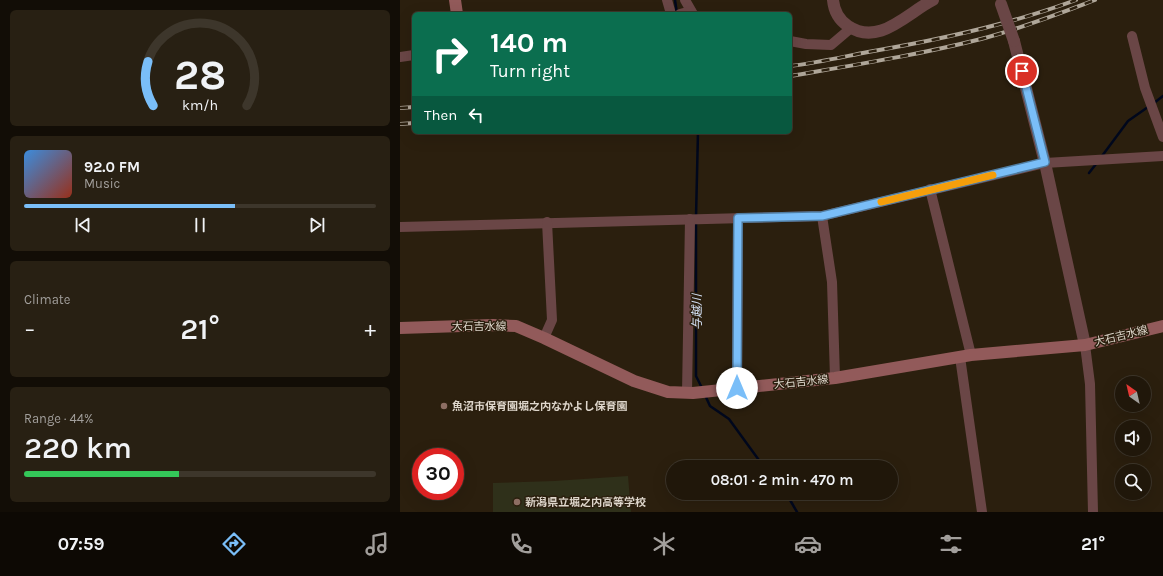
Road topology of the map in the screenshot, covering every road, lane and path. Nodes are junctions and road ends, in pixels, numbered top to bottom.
1 (455, 0) edge
2 (667, 0) edge
3 (685, 0) edge
4 (833, 0) edge
5 (933, 0) edge
6 (998, 2) edge
7 (457, 12) edge
8 (670, 12) edge
9 (687, 12) edge
10 (851, 28) junction
11 (1132, 36) dead end
12 (792, 40) edge
13 (412, 55) edge
14 (400, 57) edge
15 (1163, 137) edge
16 (1163, 156) edge
17 (1045, 162) junction
18 (930, 189) junction
19 (822, 216) junction
20 (738, 218) junction
21 (690, 219) junction
22 (548, 222) junction
23 (400, 227) edge
24 (1163, 326) edge
25 (400, 328) edge
26 (544, 338) junction
27 (1085, 345) junction
28 (966, 356) junction
29 (835, 378) junction
30 (737, 388) junction
31 (687, 393) junction
32 (982, 512) edge
33 (1093, 512) edge

1 - 7 main road
2 - 8 street
3 - 9 street
4 - 10 street
5 - 10 street
6 - 17 street, bridge
10 - 12 street
11 - 15 street
13 - 14 street
16 - 17 street
17 - 18 street
17 - 27 street
18 - 19 street
18 - 28 street
19 - 20 street
19 - 29 street
20 - 21 street
20 - 30 street
21 - 22 street
21 - 31 street
22 - 23 street
22 - 26 street
24 - 27 main road, 大石吉水線
25 - 26 main road, 大石吉水線
26 - 31 main road, 大石吉水線
27 - 28 main road, 大石吉水線
27 - 33 street
28 - 29 main road, 大石吉水線
28 - 32 street
29 - 30 main road, 大石吉水線
30 - 31 main road, 大石吉水線

